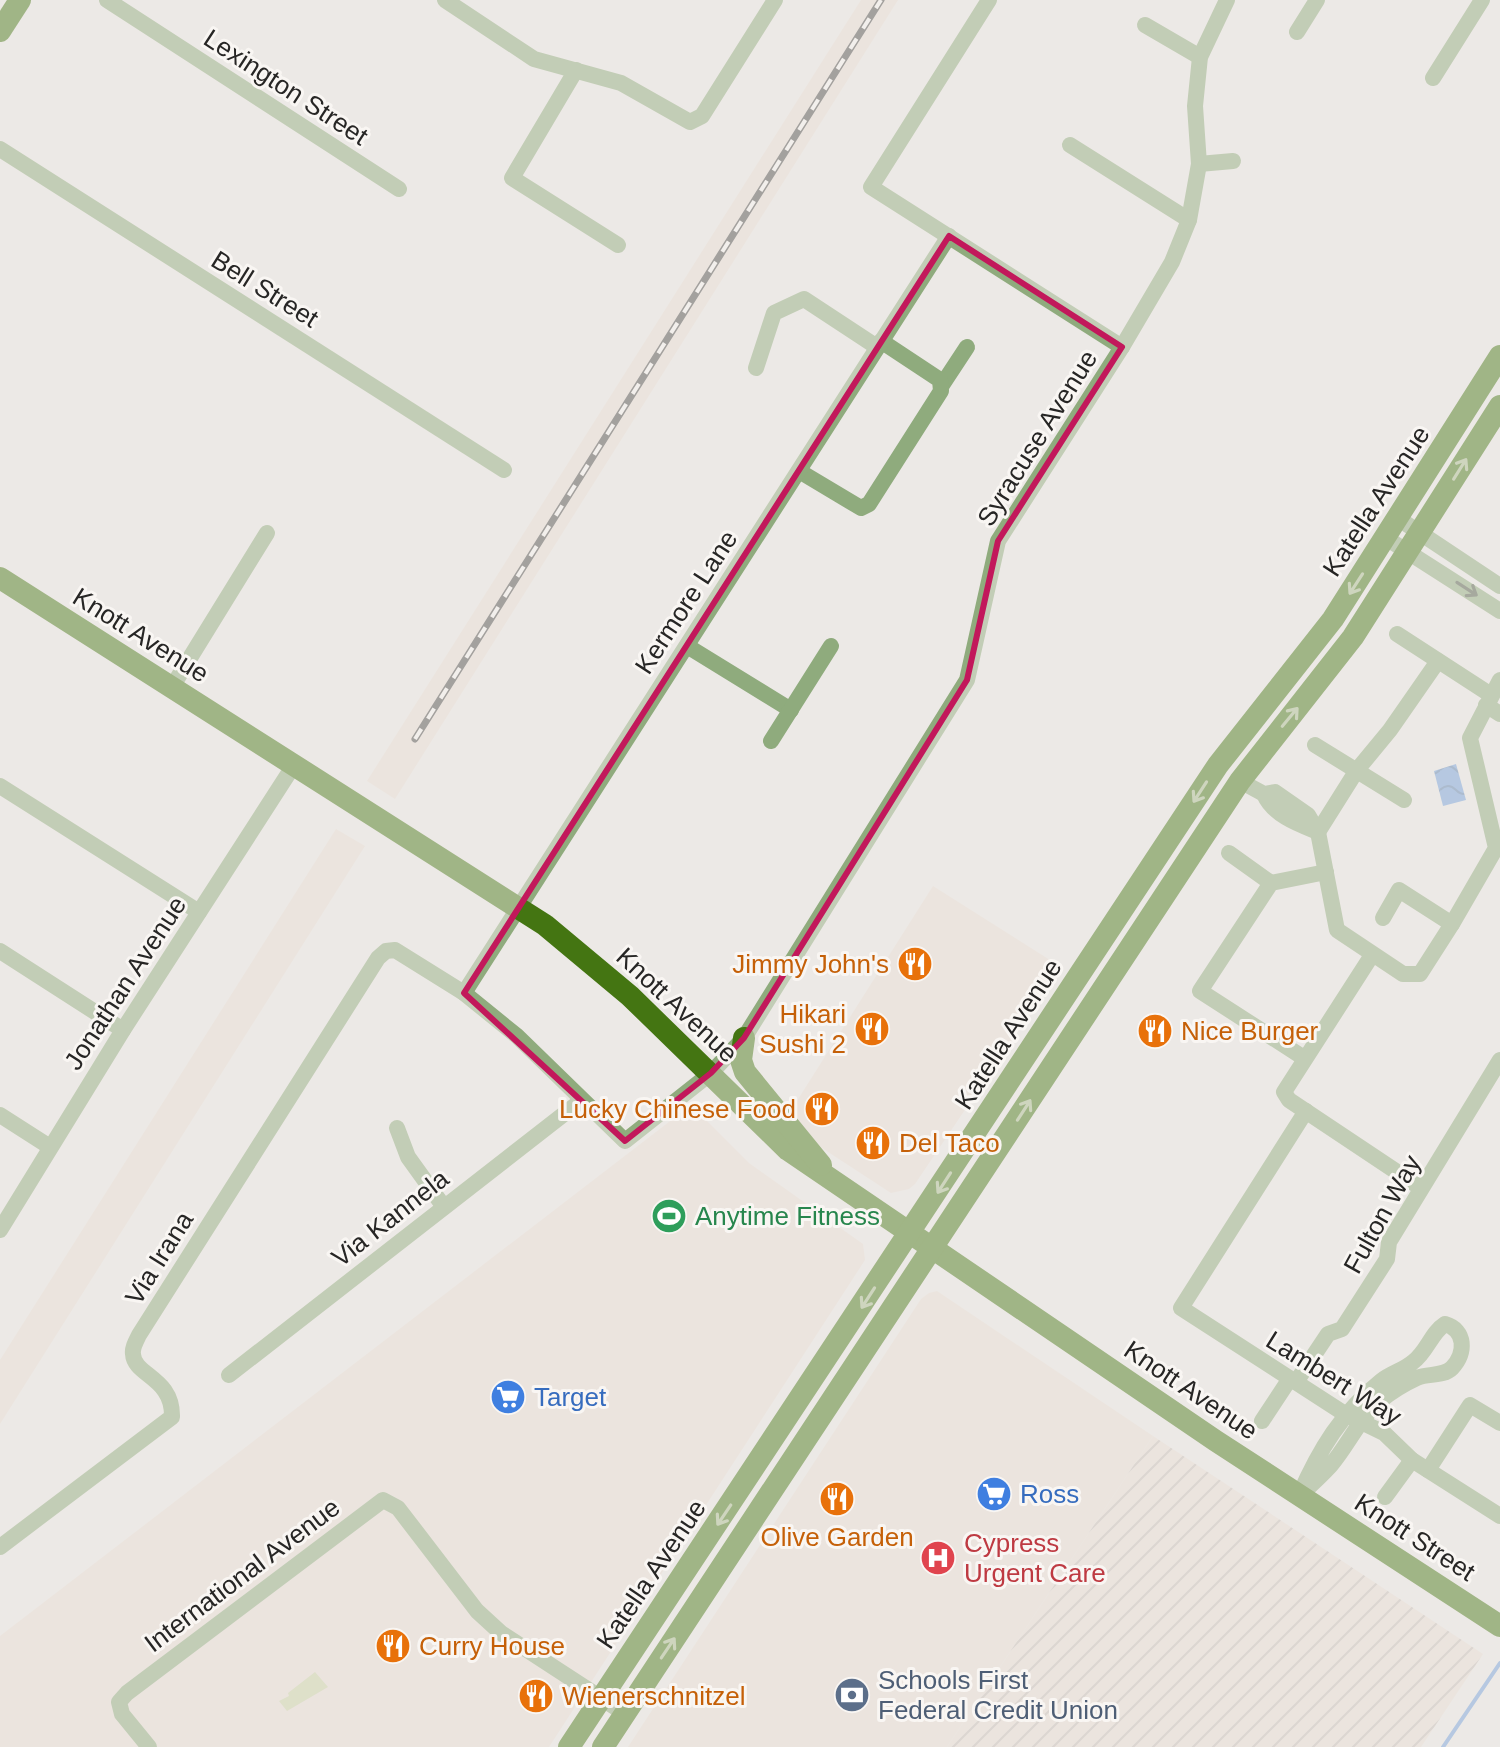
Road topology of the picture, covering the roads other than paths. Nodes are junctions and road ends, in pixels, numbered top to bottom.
1 (20, 0) edge
2 (107, 0) edge
3 (445, 0) edge
4 (775, 0) edge
5 (989, 0) edge
6 (1227, 0) edge
7 (1317, 0) edge
8 (1482, 0) edge
9 (1145, 25) dead end
10 (0, 31) edge
11 (1297, 32) dead end
12 (1200, 57) junction
13 (576, 70) junction
14 (1433, 78) dead end
15 (1070, 145) dead end
16 (0, 149) edge
17 (1233, 161) dead end
18 (1199, 164) junction
19 (399, 189) dead end
20 (1189, 220) junction
21 (949, 236) junction
22 (618, 245) dead end
23 (879, 344) junction
24 (967, 347) dead end
25 (1122, 347) junction
26 (1500, 356) edge
27 (756, 368) dead end
28 (942, 385) junction
29 (1500, 406) edge
30 (504, 470) dead end
31 (799, 471) junction
32 (1399, 519) junction
33 (267, 533) dead end
34 (1386, 538) junction
35 (1414, 542) junction
36 (0, 578) edge
37 (1500, 586) edge
38 (1500, 611) edge
39 (1397, 634) dead end
40 (687, 646) junction
41 (831, 646) dead end
42 (1438, 661) junction
43 (1500, 680) edge
44 (172, 687) junction
45 (1492, 705) edge
46 (791, 710) junction
47 (771, 741) dead end
48 (1315, 745) dead end
49 (294, 765) junction
50 (1357, 770) junction
51 (1240, 781) junction
52 (0, 786) edge
53 (1404, 800) dead end
54 (1318, 832) junction
55 (1498, 849) edge
56 (1229, 853) dead end
57 (1326, 872) junction
58 (1271, 883) junction
59 (1128, 901) junction
60 (518, 908) junction
61 (199, 912) junction
62 (1383, 918) dead end
63 (1452, 924) junction
64 (0, 951) edge
65 (1372, 955) junction
66 (464, 993) junction
67 (1093, 1005) junction
68 (123, 1030) junction
69 (744, 1038) junction
70 (1304, 1058) junction
71 (1500, 1060) edge
72 (711, 1073) junction
73 (582, 1100) junction
74 (1306, 1111) junction
75 (0, 1115) edge
76 (397, 1128) dead end
77 (50, 1147) junction
78 (833, 1183) junction
79 (1421, 1188) junction
80 (444, 1207) junction
81 (0, 1230) edge
82 (911, 1233) junction
83 (933, 1248) junction
84 (229, 1375) dead end
85 (1293, 1381) junction
86 (1345, 1414) junction
87 (1262, 1421) dead end
88 (1361, 1421) junction
89 (1500, 1423) edge
90 (1412, 1460) junction
91 (1428, 1470) junction
92 (1299, 1496) junction
93 (1385, 1497) dead end
94 (1500, 1516) edge
95 (0, 1547) edge
96 (1500, 1626) edge
97 (602, 1698) junction
98 (624, 1713) junction
99 (149, 1747) edge
100 (569, 1747) edge
101 (603, 1747) edge

1 - 10 main road
2 - 19 street, Lexington Street
3 - 13 street
4 - 13 street
5 - 21 street
6 - 12 street, Syracuse Avenue
7 - 11 street
8 - 14 street
9 - 12 street
12 - 18 street, Syracuse Avenue
13 - 22 street
15 - 20 street
16 - 30 street, Bell Street
17 - 18 street
18 - 20 street, Syracuse Avenue
20 - 25 street, Syracuse Avenue
21 - 23 street, Kermore Lane
21 - 25 street
23 - 27 street
23 - 28 street
23 - 31 street, Kermore Lane
24 - 28 street
25 - 69 street, Syracuse Avenue
26 - 32 main road, Katella Avenue
28 - 31 street
35 -> 29 main road, Katella Avenue
31 - 40 street, Kermore Lane
32 - 34 main road, Katella Avenue
32 - 35 street
33 - 44 street
34 - 35 street
34 -> 59 main road, Katella Avenue
35 - 37 street
35 -> 38 street
51 -> 35 main road, Katella Avenue
36 - 44 main road, Knott Avenue
39 - 42 street
40 - 46 street
40 - 60 street, Kermore Lane
41 - 46 street
42 - 45 street
42 - 50 street
43 - 45 street
44 - 49 main road, Knott Avenue
45 - 55 street
46 - 47 street
48 - 50 street
49 - 60 main road, Knott Avenue
49 - 61 street, Jonathan Avenue
50 - 53 street
50 - 54 street
51 - 54 street
51 - 67 main road, Katella Avenue
52 - 61 street
54 - 57 street
55 - 63 street
56 - 58 street
57 - 58 street
57 - 65 street
58 - 70 street
59 - 67 main road
59 -> 82 main road, Katella Avenue
60 - 66 street, Kermore Lane
60 - 72 main road, Knott Avenue
61 - 68 street, Jonathan Avenue
62 - 63 street
63 - 65 street
64 - 68 street
65 - 70 street
66 - 73 street
66 - 95 street, Via Irana
83 -> 67 main road, Katella Avenue
68 - 77 street, Jonathan Avenue
69 - 72 street, Syracuse Avenue
69 - 78 main road
70 - 74 street
71 - 79 street, Fulton Way
72 - 73 street, Syracuse Avenue
72 - 78 main road, Knott Avenue
73 - 80 street, Via Kannela
74 - 79 street
74 - 85 street, Lambert Way
75 - 77 street
76 - 80 street
77 - 81 street, Jonathan Avenue
78 - 82 main road, Knott Avenue
79 - 85 street, Fulton Way
80 - 84 street, Via Kannela
82 - 83 main road, Knott Avenue
82 -> 97 main road, Katella Avenue
83 - 92 main road, Knott Avenue
98 -> 83 main road, Katella Avenue
85 - 86 street, Lambert Way
85 - 87 street, Fulton Way
86 - 88 street, Lambert Way
86 - 88 street
86 - 92 street
88 - 90 street, Lambert Way
88 - 92 street
89 - 91 street
90 - 91 street, Lambert Way
90 - 93 street
91 - 94 street, Lambert Way
92 - 96 main road, Knott Street
97 - 98 street
97 - 99 street, International Avenue
97 - 100 main road, Katella Avenue
98 - 101 main road, Katella Avenue

